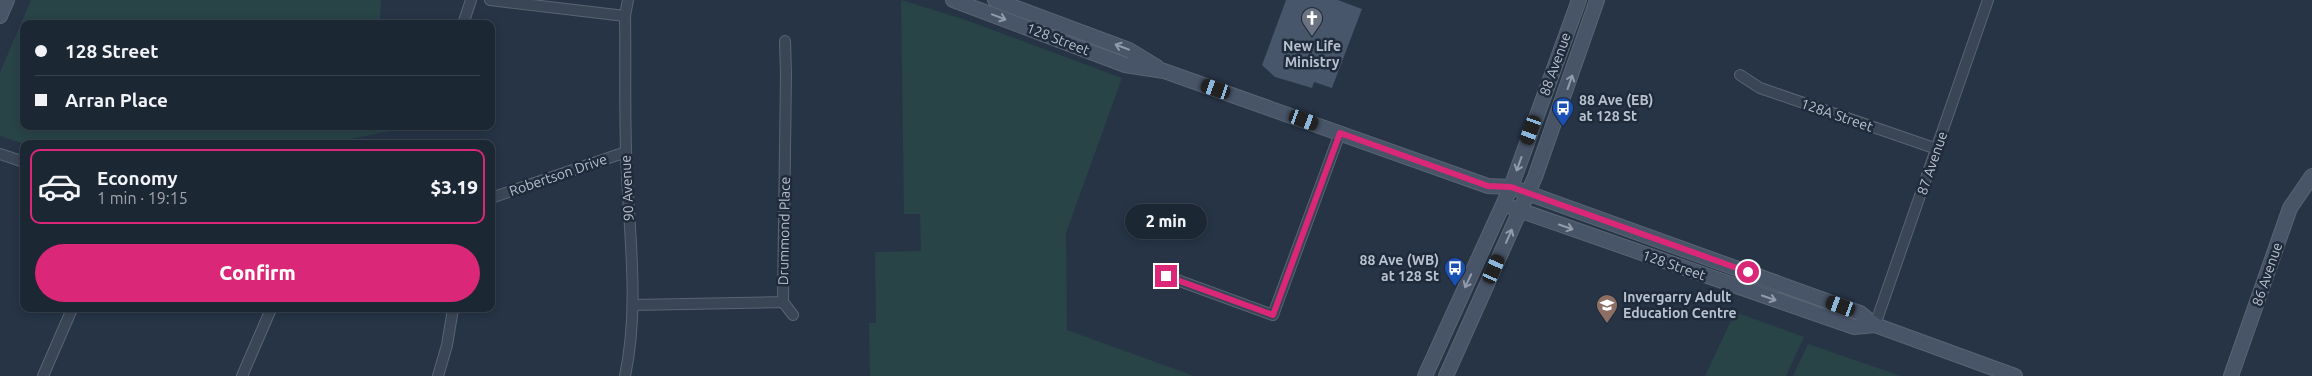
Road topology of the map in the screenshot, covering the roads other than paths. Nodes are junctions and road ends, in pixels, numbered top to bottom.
1 (7, 0) edge
2 (471, 0) edge
3 (490, 0) edge
4 (628, 0) edge
5 (953, 0) edge
6 (995, 0) edge
7 (1579, 0) edge
8 (1597, 0) edge
9 (1988, 0) edge
10 (0, 16) edge
11 (626, 16) junction
12 (464, 20) edge
13 (785, 41) dead end
14 (1164, 71) junction
15 (1740, 75) dead end
16 (1340, 133) junction
17 (1937, 149) junction
18 (626, 152) junction
19 (0, 154) edge
20 (20, 161) edge
21 (2312, 176) edge
22 (1488, 186) junction
23 (1511, 187) junction
24 (1528, 193) junction
25 (495, 197) edge
26 (1502, 205) junction
27 (1520, 211) junction
28 (1166, 276) dead end
29 (783, 302) junction
30 (633, 305) junction
31 (71, 312) edge
32 (270, 312) edge
33 (452, 312) edge
34 (793, 315) dead end
35 (1875, 325) junction
36 (43, 376) edge
37 (242, 376) edge
38 (438, 376) edge
39 (625, 376) edge
40 (1425, 376) edge
41 (1446, 376) edge
42 (2015, 376) edge
43 (2231, 376) edge

1 - 10 main road
2 - 12 street
3 - 11 street
4 - 11 street, 90 Avenue
5 -> 14 main road, 128 Street
14 -> 6 main road, 128 Street
7 -> 23 main road, 88 Avenue
24 -> 8 main road, 88 Avenue
9 - 17 street, 87 Avenue
11 - 18 street, 90 Avenue
13 - 29 street, Drummond Place
14 - 16 main road, 128 Street
15 - 17 street, 128A Street
16 - 22 main road, 128 Street
16 - 28 street
17 - 35 street, 87 Avenue
18 - 25 street, Robertson Drive
18 - 30 street, 90 Avenue
19 - 20 street
21 - 43 main road, 86 Avenue
22 - 23 main road, 128 Street
22 - 26 main road
23 - 24 main road, 128 Street
23 - 26 main road, 88 Avenue
24 - 27 main road, 88 Avenue
24 - 35 main road, 128 Street
26 - 27 main road, 128 Street
26 -> 40 main road, 88 Avenue
27 -> 35 main road, 128 Street
41 -> 27 main road, 88 Avenue
29 - 30 street, Drummond Place
29 - 34 street
30 - 39 street, 90 Avenue
31 - 36 street
32 - 37 street
33 - 38 street
35 - 42 main road, 128 Street

